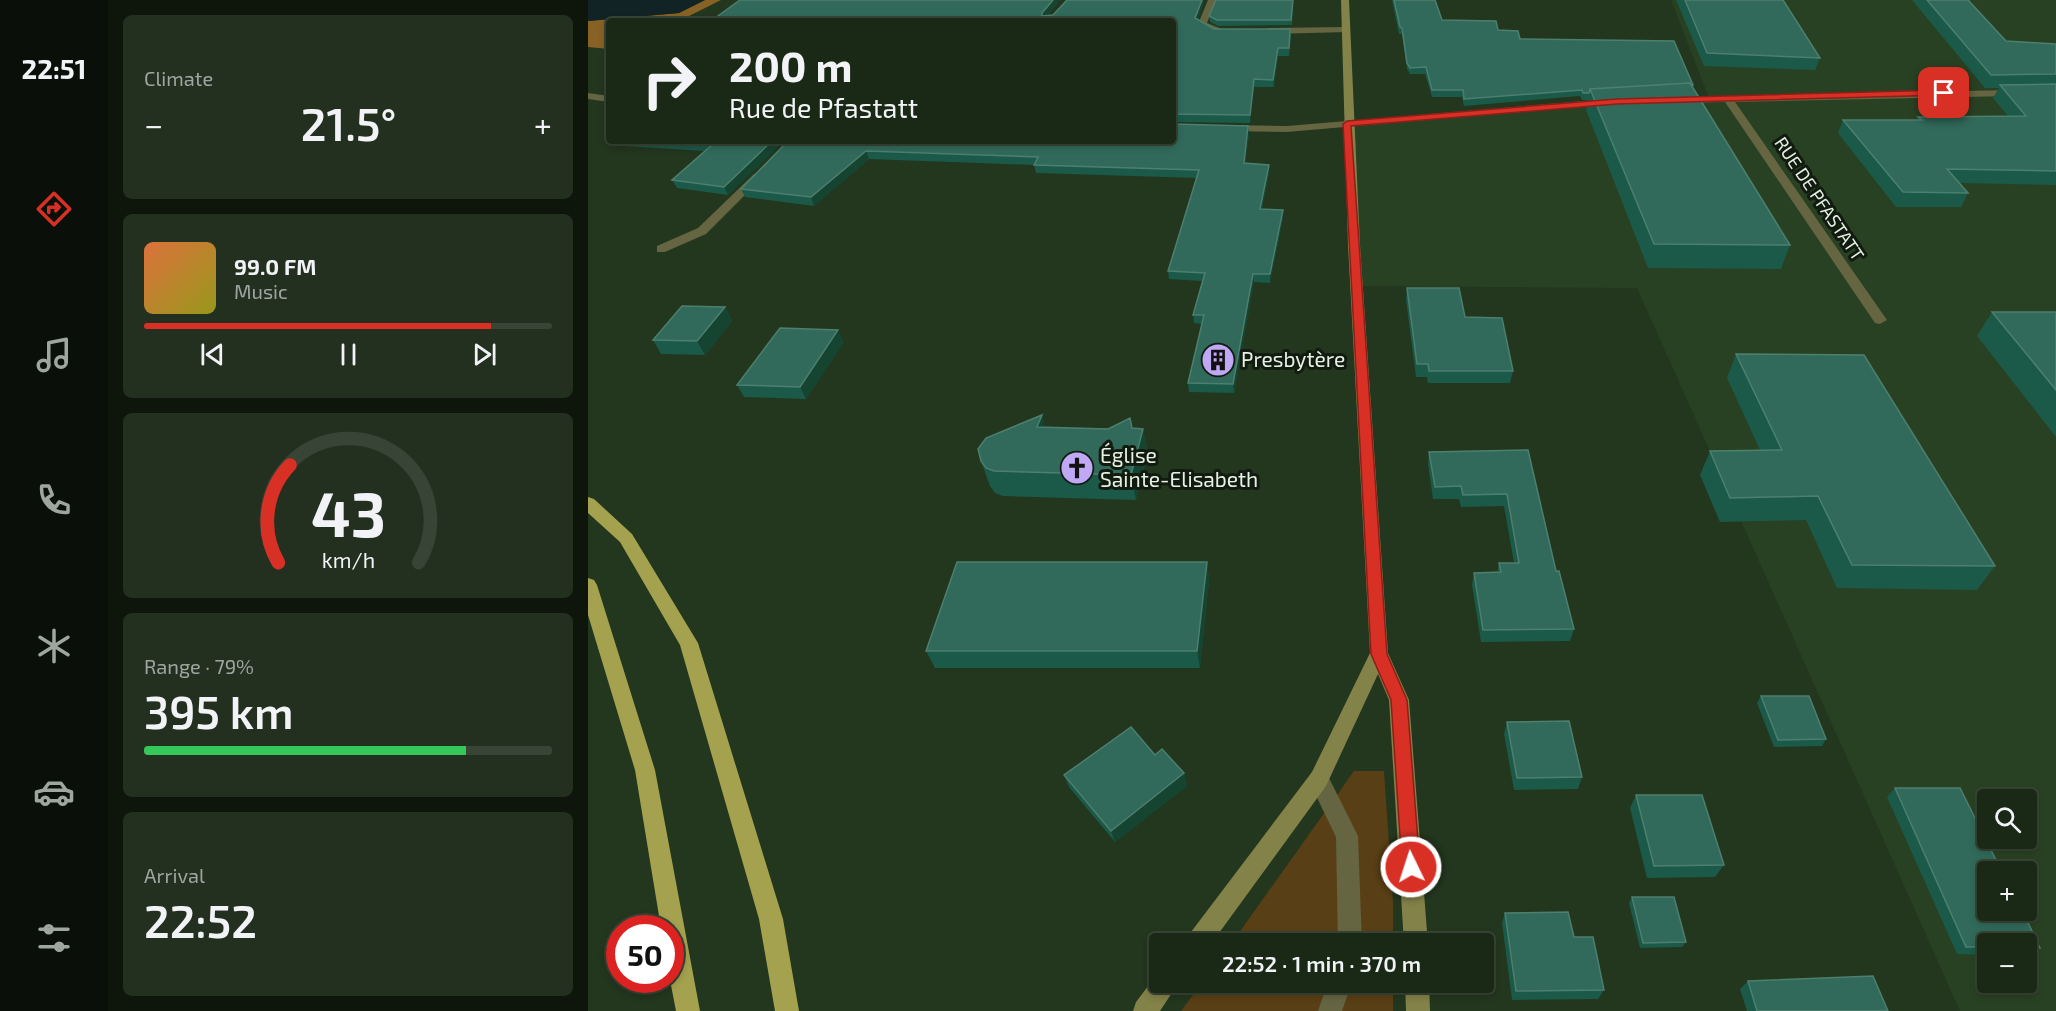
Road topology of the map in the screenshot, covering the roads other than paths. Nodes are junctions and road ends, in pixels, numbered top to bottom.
1 (1212, 0) edge
2 (1345, 0) edge
3 (1346, 30) junction
4 (1228, 31) edge
5 (1264, 31) edge
6 (2056, 92) edge
7 (588, 96) edge
8 (606, 99) edge
9 (1728, 99) junction
10 (1662, 100) edge
11 (1617, 102) edge
12 (1347, 124) junction
13 (1219, 128) edge
14 (768, 165) edge
15 (661, 249) dead end
16 (1880, 320) dead end
17 (588, 503) edge
18 (588, 585) edge
19 (1379, 654) junction
20 (1319, 779) junction
21 (1204, 933) edge
22 (1350, 933) edge
23 (1415, 933) edge
24 (1159, 993) edge
25 (1336, 993) edge
26 (1417, 993) edge
27 (688, 1011) edge
28 (787, 1011) edge
29 (1145, 1011) edge
30 (1330, 1011) edge
31 (1418, 1011) edge

1 - 4 street
2 - 3 main road
3 - 5 street
3 - 12 main road
6 - 9 street
7 - 8 street
9 - 10 street
9 - 16 street, RUE DE PFASTATT
11 - 12 street
12 - 13 street
12 - 19 main road
14 - 15 street
17 - 28 highway
18 - 27 highway
19 - 20 main road
19 - 23 main road
20 - 21 main road
20 - 22 street
24 - 29 main road
25 - 30 street
26 - 31 main road

